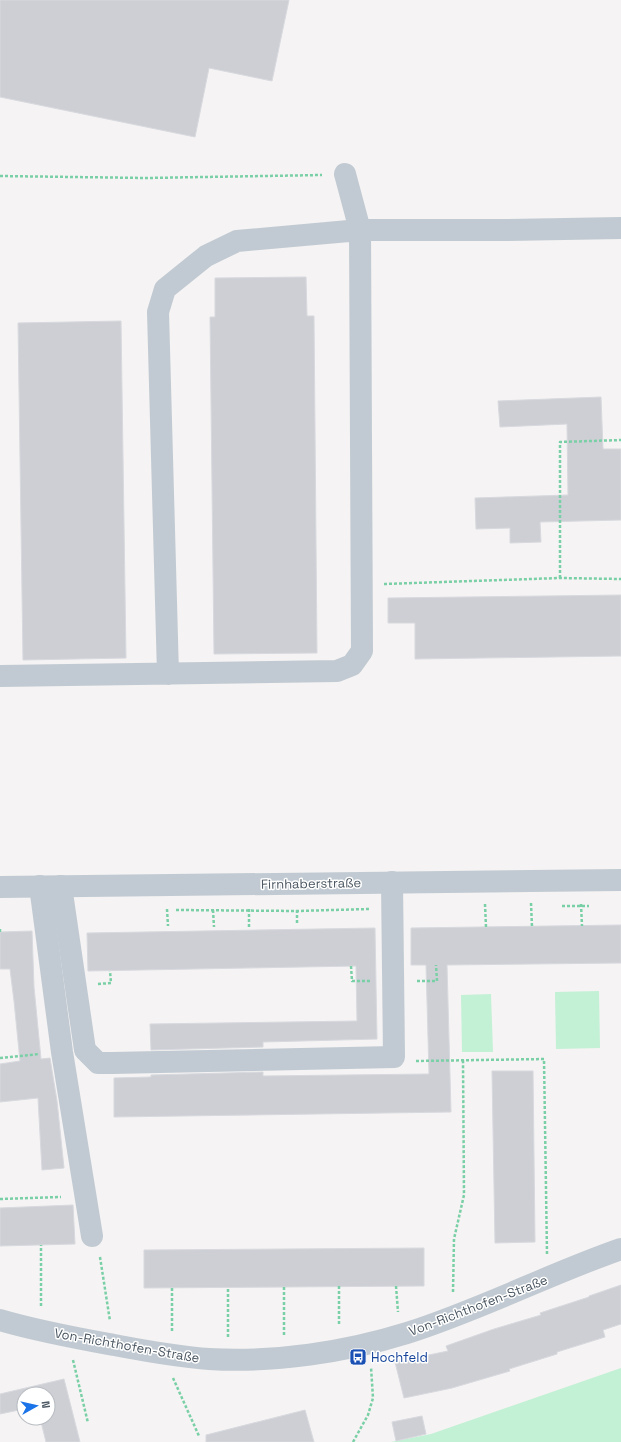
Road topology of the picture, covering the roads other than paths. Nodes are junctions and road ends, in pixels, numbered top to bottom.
1 (345, 174) road end
2 (621, 228) edge
3 (360, 230) junction
4 (168, 674) junction
5 (0, 676) edge
6 (621, 880) edge
7 (392, 882) junction
8 (51, 886) junction
9 (0, 887) edge
10 (92, 1236) road end
11 (621, 1249) edge
12 (0, 1320) edge

1 - 3 street
2 - 3 street
3 - 4 street
3 - 4 street
4 - 5 street
6 - 7 street, Firnhaberstraße
7 - 8 street, Firnhaberstraße
7 - 8 street
8 - 9 street, Firnhaberstraße
8 - 10 street
11 - 12 street, Von-Richthofen-Straße

